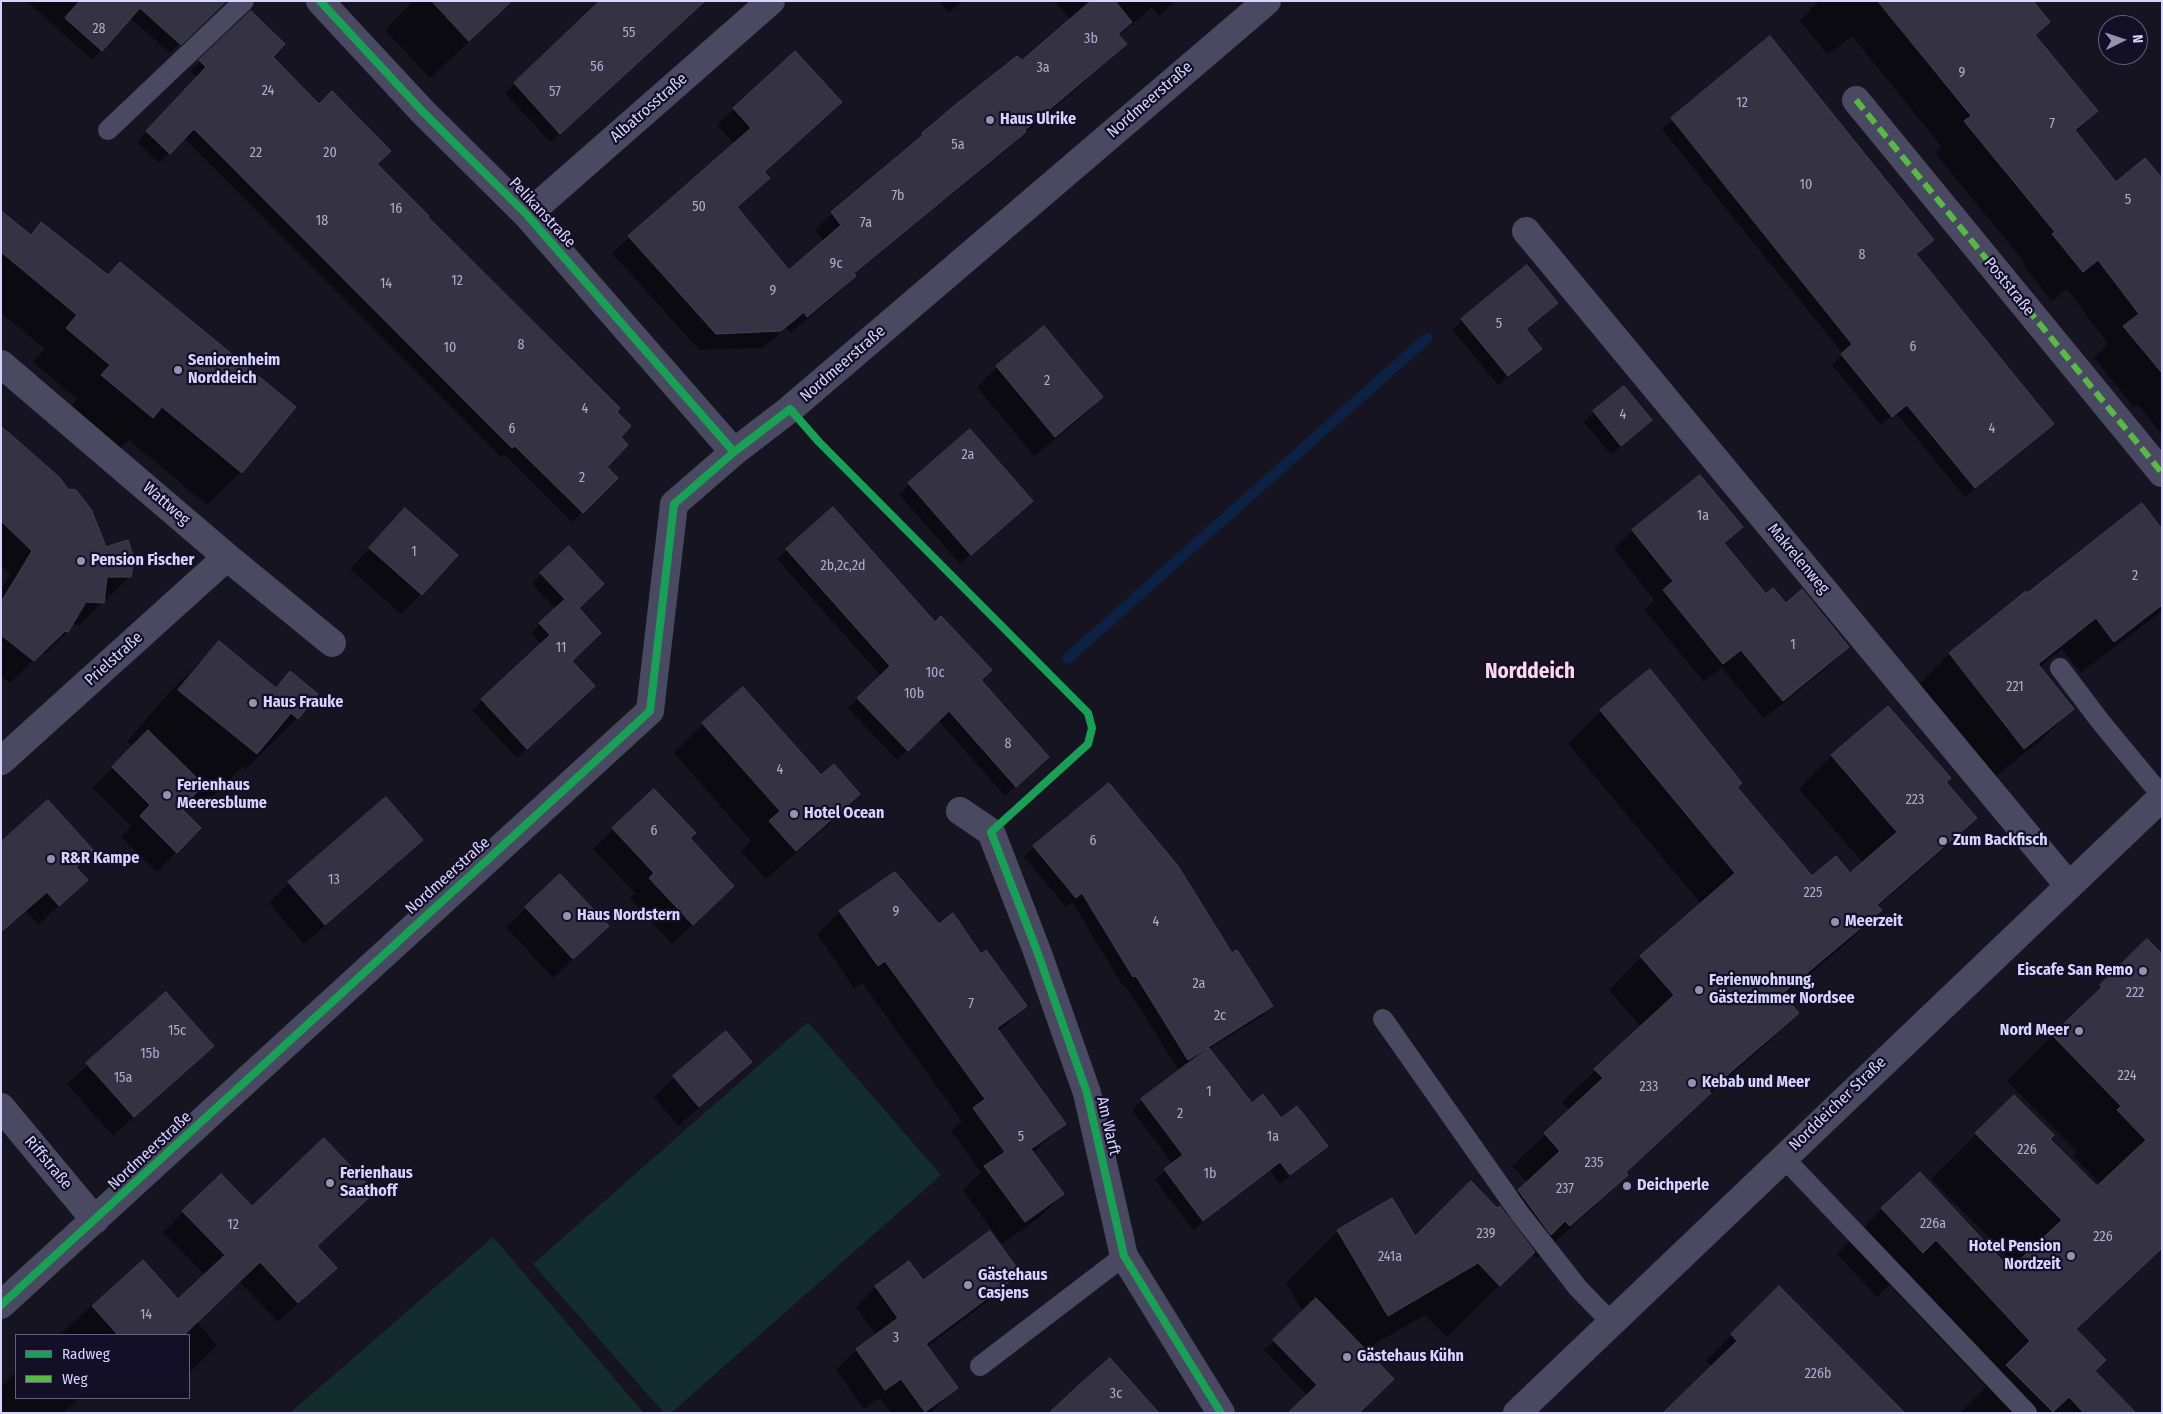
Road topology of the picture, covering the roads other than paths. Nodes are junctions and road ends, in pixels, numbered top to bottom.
1 (244, 1) edge
2 (320, 1) edge
3 (771, 1) edge
4 (1266, 1) edge
5 (1856, 100) dead end
6 (108, 130) dead end
7 (527, 215) junction
8 (1526, 231) dead end
9 (1, 364) edge
10 (734, 452) junction
11 (2162, 473) edge
12 (227, 557) junction
13 (332, 643) dead end
14 (2060, 668) dead end
15 (1, 761) edge
16 (2162, 796) edge
17 (960, 811) dead end
18 (2069, 886) junction
19 (1383, 1019) dead end
20 (1, 1107) edge
21 (1783, 1157) junction
22 (95, 1220) junction
23 (1124, 1256) junction
24 (1, 1305) edge
25 (1611, 1322) junction
26 (980, 1366) dead end
27 (1221, 1413) edge
28 (1517, 1413) edge
29 (2027, 1413) edge

1 - 6 lane
2 - 7 street, Pelikanstraße
3 - 7 street, Albatrosstraße
4 - 10 street, Nordmeerstraße
5 - 11 street, Poststraße
7 - 10 street, Pelikanstraße
8 - 18 street, Makrelenweg
9 - 12 street, Wattweg
10 - 22 street, Nordmeerstraße
12 - 13 street, Wattweg
12 - 15 street, Prielstraße
14 - 16 lane
16 - 18 street, Norddeicher Straße
17 - 23 street, Am Warft
18 - 21 street, Norddeicher Straße
19 - 25 lane
20 - 22 street, Riffstraße
21 - 25 street, Norddeicher Straße
21 - 29 lane
22 - 24 street, Nordmeerstraße
23 - 26 lane
23 - 27 street, Am Warft
25 - 28 street, Norddeicher Straße

